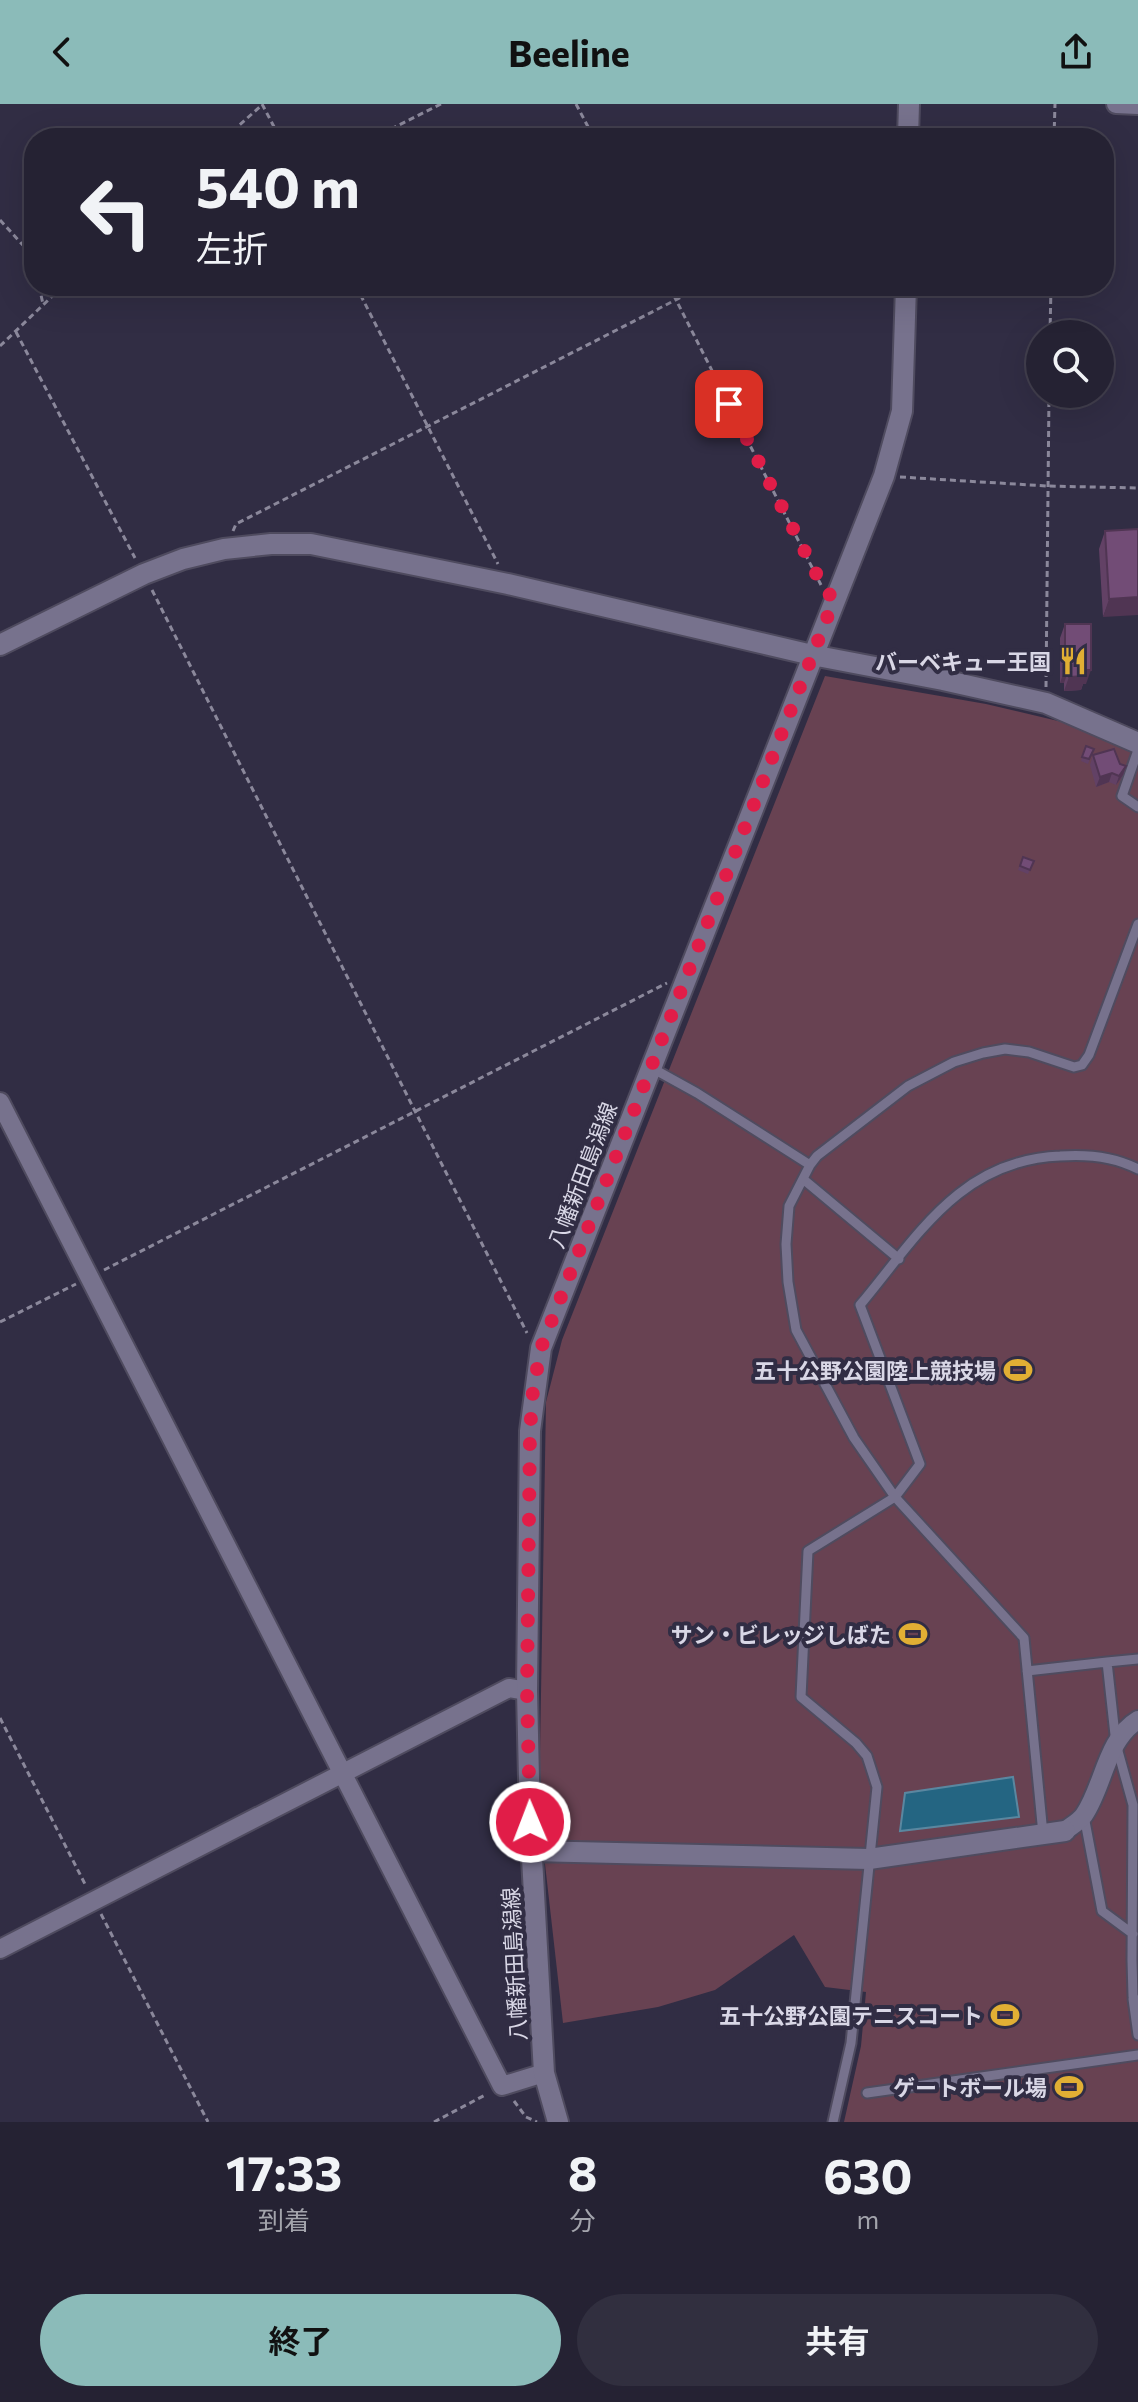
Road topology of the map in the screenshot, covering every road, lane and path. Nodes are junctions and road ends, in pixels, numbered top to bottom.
1 (262, 104) edge
2 (441, 104) edge
3 (576, 104) edge
4 (909, 104) edge
5 (1055, 104) edge
6 (1116, 104) edge
7 (1138, 105) edge
8 (236, 128) edge
9 (275, 128) edge
10 (393, 128) edge
11 (589, 128) edge
12 (908, 128) edge
13 (1054, 128) edge
14 (0, 220) edge
15 (24, 246) edge
16 (41, 296) edge
17 (52, 296) edge
18 (361, 296) edge
19 (674, 296) edge
20 (684, 296) edge
21 (906, 296) edge
22 (1051, 296) edge
23 (676, 300) junction
24 (43, 304) junction
25 (1050, 320) edge
26 (16, 332) junction
27 (0, 346) edge
28 (1049, 408) edge
29 (427, 426) junction
30 (884, 476) junction
31 (1047, 486) junction
32 (1138, 488) edge
33 (224, 549) junction
34 (144, 574) junction
35 (508, 584) junction
36 (834, 600) junction
37 (0, 645) edge
38 (812, 655) junction
39 (1046, 703) junction
40 (1138, 743) edge
41 (1138, 750) edge
42 (1138, 807) edge
43 (1138, 924) edge
44 (683, 982) junction
45 (650, 1067) junction
46 (0, 1102) edge
47 (415, 1110) junction
48 (810, 1165) junction
49 (1138, 1169) edge
50 (803, 1179) junction
51 (899, 1259) junction
52 (89, 1278) junction
53 (0, 1322) edge
54 (541, 1348) junction
55 (895, 1497) junction
56 (1138, 1659) edge
57 (1107, 1662) junction
58 (1027, 1671) junction
59 (527, 1691) junction
60 (0, 1718) edge
61 (1138, 1720) edge
62 (1116, 1744) junction
63 (342, 1775) junction
64 (1084, 1816) junction
65 (1065, 1831) joint
66 (1043, 1834) junction
67 (532, 1851) junction
68 (869, 1859) junction
69 (94, 1901) junction
70 (1133, 1934) junction
71 (0, 1949) edge
72 (1136, 2000) edge
73 (1138, 2035) edge
74 (1138, 2055) edge
75 (544, 2073) junction
76 (502, 2086) junction
77 (867, 2093) dead end
78 (208, 2122) edge
79 (434, 2122) edge
80 (537, 2122) edge
81 (558, 2122) edge
82 (833, 2122) edge

1 - 8 path
1 - 9 path
2 - 10 path
3 - 11 path
4 - 12 main road
5 - 13 path
6 - 7 street
14 - 15 path
16 - 24 path
17 - 24 path
18 - 29 path
19 - 23 path
20 - 23 path
21 - 30 main road, 八幡新田島潟線
22 - 25 path
23 - 29 path
23 - 36 path
24 - 26 path
26 - 27 path
26 - 34 path
28 - 31 path
29 - 33 path
29 - 35 path
30 - 31 path
30 - 36 main road, 八幡新田島潟線
31 - 32 path
31 - 39 path
33 - 34 main road
33 - 35 main road
34 - 37 main road
34 - 47 path
35 - 38 main road
36 - 38 main road, 八幡新田島潟線
38 - 39 main road
38 - 44 main road, 八幡新田島潟線
39 - 40 main road
41 - 42 lane
43 - 48 lane
44 - 45 main road, 八幡新田島潟線
44 - 47 path
45 - 48 lane
45 - 54 main road, 八幡新田島潟線
46 - 52 street
47 - 52 path
47 - 54 path
48 - 50 lane
49 - 51 lane
50 - 51 lane
50 - 55 lane
51 - 55 lane
52 - 53 path
52 - 63 street
54 - 59 main road, 八幡新田島潟線
55 - 58 lane
55 - 68 lane
56 - 57 lane
57 - 58 lane
57 - 62 lane
58 - 66 lane
59 - 63 street
59 - 67 main road, 八幡新田島潟線
60 - 69 path
61 - 62 street
62 - 64 street
62 - 70 lane
63 - 69 street
63 - 76 street
64 - 65 street
64 - 70 lane
65 - 66 main road
66 - 68 main road
67 - 68 main road
67 - 75 main road, 八幡新田島潟線
68 - 82 lane
69 - 71 street
69 - 78 path
70 - 72 lane
72 - 73 lane
74 - 77 lane
75 - 76 street
75 - 81 main road, 八幡新田島潟線
76 - 79 path
76 - 80 path

